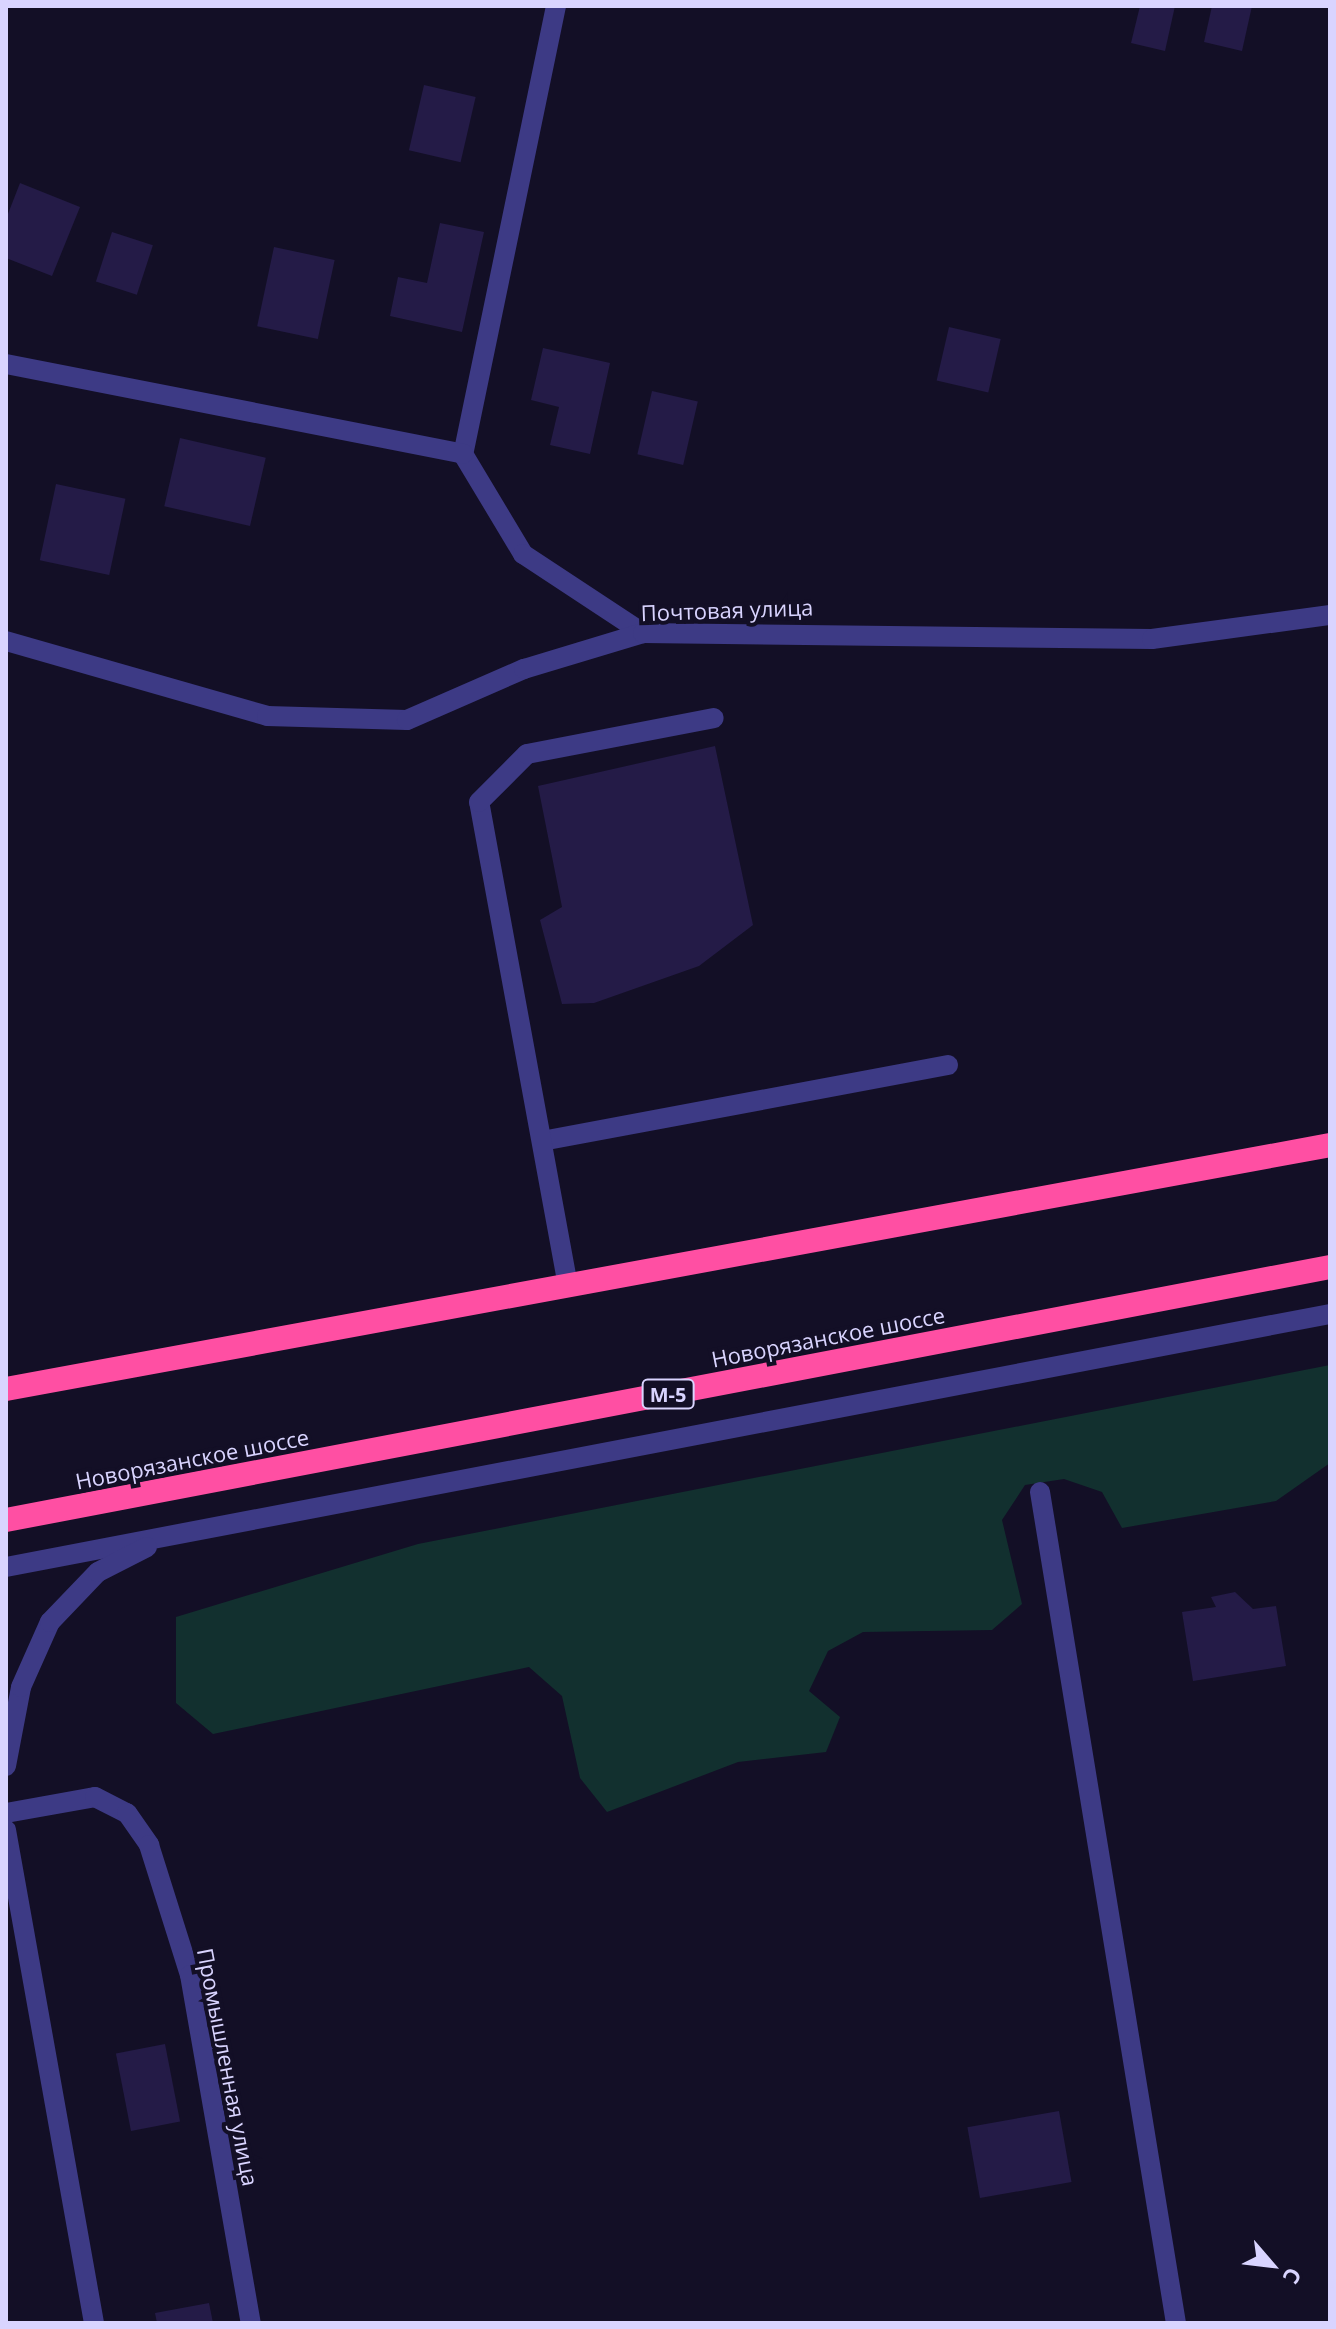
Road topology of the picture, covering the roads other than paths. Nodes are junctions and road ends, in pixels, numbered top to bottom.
1 (556, 6) edge
2 (6, 364) edge
3 (463, 454) junction
4 (1330, 615) edge
5 (643, 633) junction
6 (6, 641) edge
7 (714, 718) dead end
8 (948, 1065) dead end
9 (542, 1141) junction
10 (1330, 1145) edge
11 (1330, 1267) edge
12 (568, 1286) junction
13 (1330, 1314) edge
14 (6, 1389) edge
15 (1040, 1492) dead end
16 (6, 1520) edge
17 (168, 1536) junction
18 (6, 1567) edge
19 (6, 1766) edge
20 (6, 1813) edge
21 (6, 1830) edge
22 (94, 2323) edge
23 (251, 2323) edge
24 (1176, 2323) edge

1 - 3 street
2 - 3 street
3 - 5 street
4 - 5 street, Почтовая улица
5 - 6 street, Почтовая улица
7 - 9 street
8 - 9 street
9 - 12 street
10 - 12 highway
11 - 16 highway, Новорязанское шоссе / М-5
12 - 14 highway
13 - 17 street
15 - 24 street
17 - 18 street
17 - 19 street
20 - 23 street, Промышленная улица
21 - 22 street

